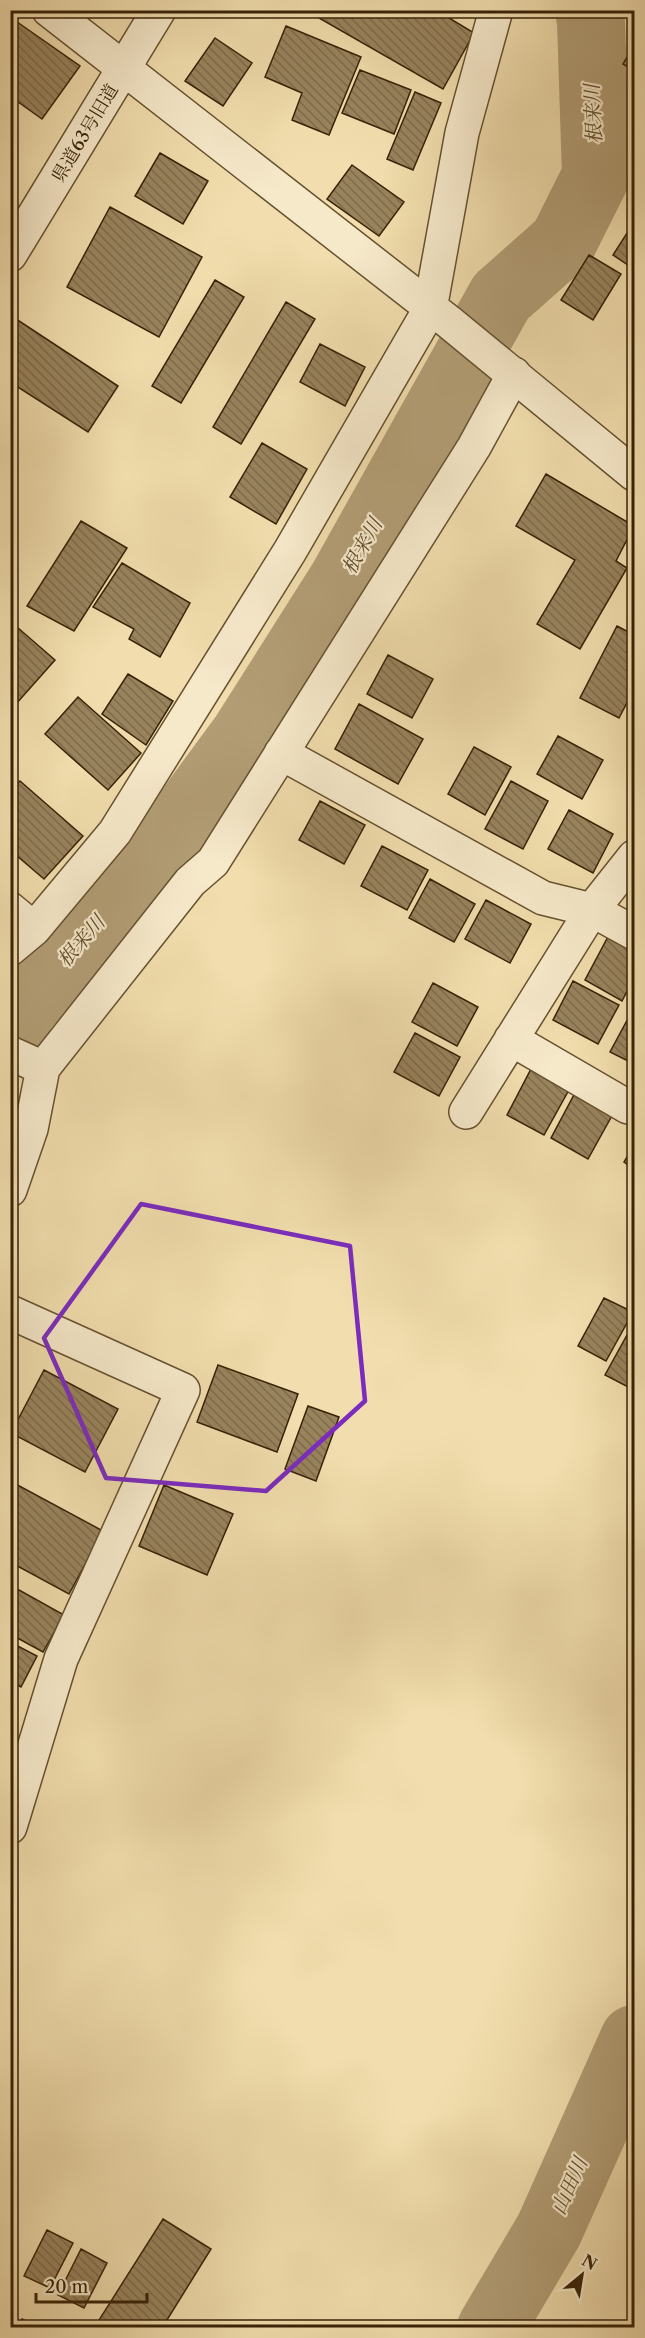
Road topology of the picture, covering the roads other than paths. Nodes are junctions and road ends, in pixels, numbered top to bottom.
1 (49, 10) edge
2 (159, 10) edge
3 (496, 10) edge
4 (123, 69) junction
5 (10, 255) edge
6 (440, 316) junction
7 (508, 369) junction
8 (634, 474) edge
9 (281, 753) junction
10 (634, 857) edge
11 (592, 910) junction
12 (18, 929) edge
13 (634, 933) edge
14 (511, 1039) junction
15 (28, 1061) edge
16 (628, 1107) dead end
17 (466, 1112) dead end
18 (10, 1190) edge
19 (10, 1312) edge
20 (10, 1827) edge

1 - 4 street
2 - 4 street, 県道63号旧道
3 - 6 street
4 - 5 street, 県道63号旧道
4 - 6 street
6 - 7 street
6 - 12 street
7 - 8 street
7 - 9 street
9 - 11 street
9 - 15 street
10 - 11 street
11 - 13 street
11 - 14 street
14 - 16 street
14 - 17 street
15 - 18 street
19 - 20 street

